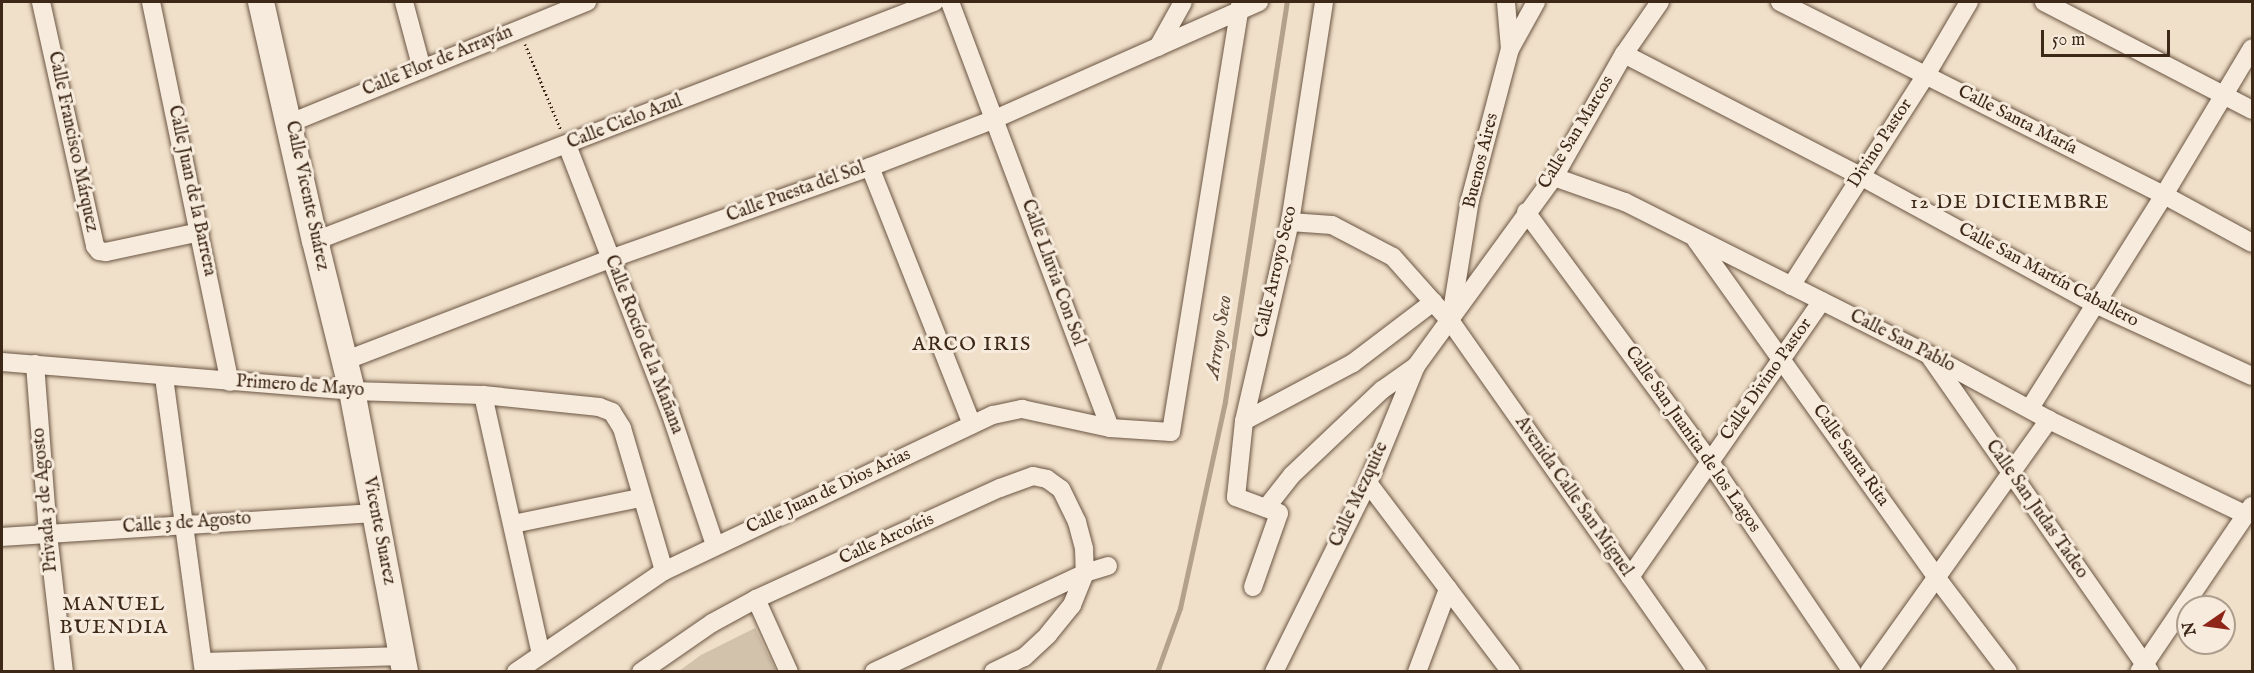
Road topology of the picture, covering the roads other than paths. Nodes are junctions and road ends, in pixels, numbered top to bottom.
1 (41, 2) edge
2 (151, 2) edge
3 (261, 2) edge
4 (404, 2) edge
5 (587, 2) edge
6 (934, 2) edge
7 (951, 2) edge
8 (1183, 2) edge
9 (1324, 2) edge
10 (1506, 2) edge
11 (1536, 2) edge
12 (1660, 2) edge
13 (1780, 2) edge
14 (1969, 2) edge
15 (2044, 2) edge
16 (1249, 3) edge
17 (544, 9) edge
18 (1157, 48) junction
19 (2253, 48) edge
20 (1510, 49) junction
21 (1624, 54) junction
22 (422, 69) junction
23 (1926, 75) junction
24 (2224, 95) junction
25 (2253, 110) edge
26 (995, 119) junction
27 (290, 123) junction
28 (567, 145) junction
29 (870, 167) junction
30 (1860, 176) junction
31 (1554, 177) junction
32 (2164, 195) junction
33 (1526, 212) junction
34 (1290, 222) junction
35 (200, 232) junction
36 (1695, 238) junction
37 (315, 241) junction
38 (2253, 243) edge
39 (610, 259) junction
40 (1791, 286) junction
41 (1822, 301) junction
42 (1433, 302) junction
43 (2094, 303) junction
44 (1451, 322) junction
45 (1929, 355) junction
46 (1781, 359) junction
47 (344, 361) junction
48 (2, 362) edge
49 (35, 364) junction
50 (1416, 366) junction
51 (164, 376) junction
52 (2253, 376) edge
53 (230, 382) junction
54 (352, 391) junction
55 (483, 395) junction
56 (2030, 408) junction
57 (2049, 420) junction
58 (1244, 421) junction
59 (972, 425) junction
60 (1110, 428) junction
61 (1710, 462) junction
62 (2010, 474) junction
63 (1368, 483) junction
64 (640, 498) junction
65 (2249, 510) edge
66 (1272, 511) junction
67 (373, 513) junction
68 (184, 524) junction
69 (513, 524) junction
70 (48, 534) junction
71 (2, 537) edge
72 (715, 545) junction
73 (1108, 566) dead end
74 (663, 571) junction
75 (1085, 573) junction
76 (1630, 577) junction
77 (1936, 577) junction
78 (1253, 587) dead end
79 (1448, 589) junction
80 (756, 599) junction
81 (541, 654) junction
82 (404, 664) edge
83 (203, 667) edge
84 (2145, 669) edge
85 (64, 672) edge
86 (516, 672) edge
87 (641, 672) edge
88 (789, 672) edge
89 (874, 672) edge
90 (993, 672) edge
91 (1274, 672) edge
92 (1417, 672) edge
93 (1511, 672) edge
94 (1697, 672) edge
95 (1852, 672) edge
96 (1869, 672) edge
97 (2008, 672) edge

1 - 35 street, Calle Francisco Márquez
2 - 35 street, Calle Juan de la Barrera
3 - 27 street, Calle Vicente Suárez
4 - 22 street
5 - 17 street, Calle Flor de Arrayán
6 - 28 street, Calle Cielo Azul
7 - 26 street
8 - 18 street
9 - 34 street, Calle Arroyo Seco
10 - 20 street, Buenos Aires
11 - 20 street
12 - 21 street, Calle San Marcos
13 - 23 street, Calle Santa María
14 - 23 street, Divino Pastor
15 - 24 street
16 - 18 street, Calle Puesta del Sol
16 - 60 street, Calle Juan de Dios Arias
17 - 22 street, Calle Flor de Arrayán
18 - 26 street, Calle Puesta del Sol
19 - 24 street
20 - 44 street, Buenos Aires
21 - 30 street, Calle San Martín Caballero
21 - 31 street, Calle San Marcos
22 - 27 street, Calle Flor de Arrayán
23 - 30 street, Divino Pastor
23 - 32 street, Calle Santa María
24 - 25 street
24 - 32 street
26 - 29 street, Calle Puesta del Sol
26 - 60 street, Calle Lluvia Con Sol
27 - 37 street, Calle Vicente Suárez
28 - 37 street, Calle Cielo Azul
28 - 39 street, Calle Rocío de la Mañana
29 - 39 street, Calle Puesta del Sol
29 - 59 street
30 - 40 street, Divino Pastor
30 - 43 street, Calle San Martín Caballero
31 - 33 street, Calle San Marcos
31 - 36 street, Calle San Pablo
32 - 38 street, Calle Santa María
32 - 43 street
33 - 44 street, Calle San Marcos
33 - 61 street, Calle San Juanita de los Lagos
34 - 42 street, Avenida Calle San Miguel
34 - 58 street, Calle Arroyo Seco
35 - 53 street, Calle Juan de la Barrera
36 - 40 street, Calle San Pablo
36 - 46 street, Calle Santa Rita
37 - 47 street, Calle Vicente Suárez
39 - 47 street, Calle Puesta del Sol
39 - 72 street, Calle Rocío de la Mañana
40 - 41 street, Calle San Pablo
41 - 45 street, Calle San Pablo
41 - 46 street, Calle Divino Pastor
42 - 44 street, Avenida Calle San Miguel
42 - 58 street
43 - 52 street, Calle San Martín Caballero
43 - 56 street
44 - 50 street, Calle Mezquite
44 - 76 street, Avenida Calle San Miguel
45 - 56 street, Calle San Pablo
45 - 62 street, Calle San Judas Tadeo
46 - 61 street, Calle Divino Pastor
46 - 77 street, Calle Santa Rita
47 - 54 street, Calle Vicente Suárez
48 - 49 street, Primero de Mayo
49 - 51 street, Primero de Mayo
49 - 70 street, Privada 3 de Agosto
50 - 63 street, Calle Mezquite
50 - 66 street
51 - 53 street, Primero de Mayo
51 - 68 street
53 - 54 street, Primero de Mayo
54 - 55 street, Primero de Mayo
54 - 67 street, Vicente Suarez
55 - 64 street, Primero de Mayo
55 - 69 street
56 - 57 street, Calle San Pablo
57 - 62 street
57 - 65 street, Calle San Pablo
58 - 66 street, Calle Arroyo Seco
59 - 60 street, Calle Juan de Dios Arias
59 - 72 street, Calle Juan de Dios Arias
61 - 76 street, Calle Divino Pastor
61 - 95 street, Calle San Juanita de los Lagos
62 - 77 street
62 - 84 street, Calle San Judas Tadeo
63 - 79 street
63 - 91 street, Calle Mezquite
64 - 69 street
64 - 74 street
65 - 84 street
66 - 78 street
67 - 68 street, Calle 3 de Agosto
67 - 82 street, Vicente Suarez
68 - 70 street, Calle 3 de Agosto
68 - 83 street
69 - 81 street
70 - 71 street, Calle 3 de Agosto
70 - 85 street, Privada 3 de Agosto
72 - 74 street, Calle Juan de Dios Arias
73 - 75 street
74 - 81 street, Calle Juan de Dios Arias
75 - 80 street, Calle Arcoíris
75 - 89 street
75 - 90 street
76 - 94 street, Avenida Calle San Miguel
77 - 96 street
77 - 97 street, Calle Santa Rita
79 - 92 street
79 - 93 street
80 - 87 street, Calle Arcoíris
80 - 88 street
81 - 86 street, Calle Juan de Dios Arias
82 - 83 street

